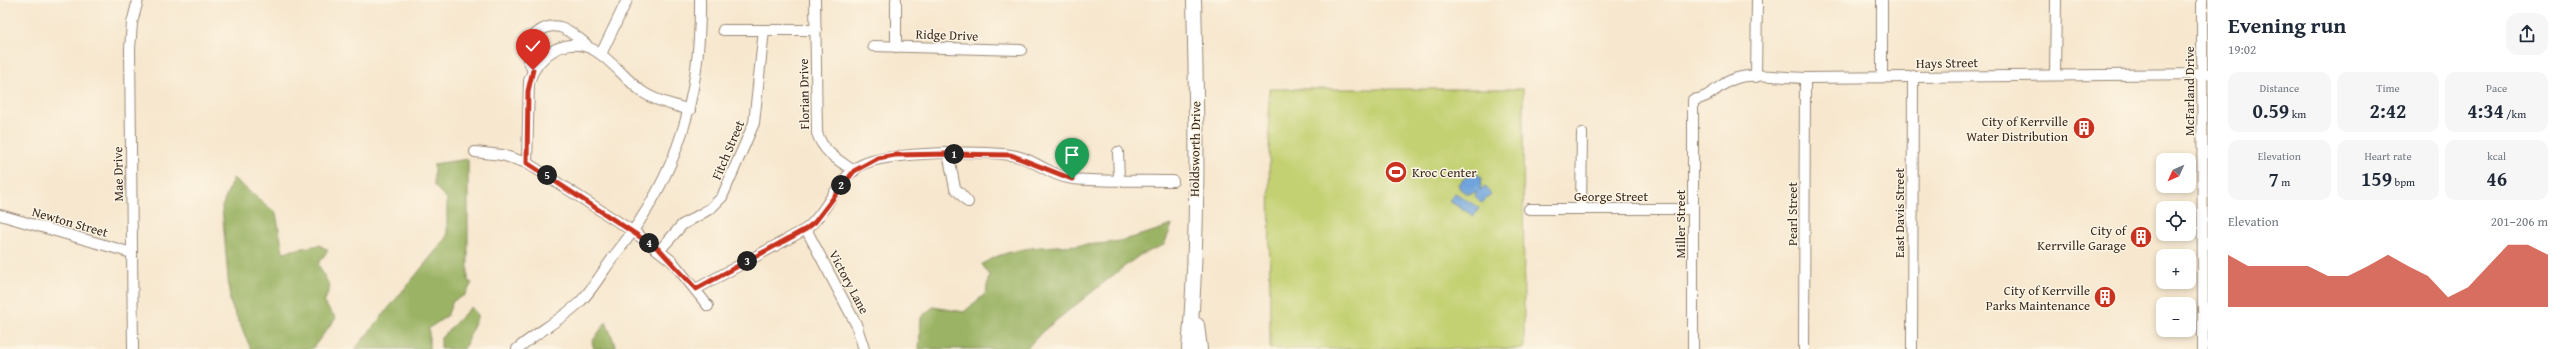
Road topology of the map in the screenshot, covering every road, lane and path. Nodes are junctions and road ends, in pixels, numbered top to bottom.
1 (138, 0) edge
2 (627, 0) edge
3 (700, 0) edge
4 (815, 0) edge
5 (896, 0) edge
6 (1194, 0) edge
7 (1757, 0) edge
8 (1882, 0) edge
9 (2056, 0) edge
10 (2202, 0) edge
11 (723, 30) dead end
12 (764, 30) junction
13 (816, 30) junction
14 (588, 46) junction
15 (874, 46) dead end
16 (896, 47) junction
17 (1021, 50) dead end
18 (602, 52) junction
19 (533, 70) junction
20 (2055, 74) junction
21 (2205, 74) edge
22 (1882, 76) junction
23 (1913, 76) junction
24 (1756, 77) junction
25 (1805, 78) junction
26 (1693, 100) joint
27 (690, 110) junction
28 (1582, 133) dead end
29 (475, 152) dead end
30 (1118, 152) dead end
31 (948, 154) junction
32 (527, 163) junction
33 (854, 171) junction
34 (1119, 179) junction
35 (1173, 181) dead end
36 (968, 202) dead end
37 (1529, 209) dead end
38 (1581, 209) junction
39 (1693, 209) junction
40 (0, 215) edge
41 (806, 229) junction
42 (634, 232) junction
43 (2205, 246) edge
44 (660, 250) junction
45 (132, 253) junction
46 (696, 289) junction
47 (1193, 299) junction
48 (708, 306) dead end
49 (133, 349) edge
50 (517, 349) edge
51 (864, 349) edge
52 (1189, 349) edge
53 (1200, 349) edge
54 (1693, 349) edge
55 (1804, 349) edge
56 (1912, 349) edge
57 (2203, 349) edge

1 - 45 street, Mae Drive
2 - 18 street
3 - 27 street
4 - 13 street, Florian Drive
5 - 16 street
6 - 47 main road, Holdsworth Drive
7 - 24 street
8 - 22 street
9 - 20 street
10 - 21 street, McFarland Drive
11 - 12 street
12 - 13 street
12 - 44 street, Fitch Street
13 - 33 street, Florian Drive
14 - 18 street
14 - 19 street
14 - 19 street
15 - 16 street, Ridge Drive
16 - 17 street, Ridge Drive
18 - 27 street
19 - 32 street
20 - 21 street, Hays Street
20 - 23 street, Hays Street
21 - 43 street, McFarland Drive
22 - 23 street, Hays Street
22 - 25 street, Hays Street
23 - 56 street, East Davis Street
24 - 25 street, Hays Street
24 - 26 street, Hays Street
25 - 55 street, Pearl Street
26 - 39 street, Miller Street
27 - 42 street
28 - 38 street
29 - 32 street
30 - 34 street
31 - 33 street
31 - 34 street
31 - 36 street
32 - 42 street
33 - 41 street
34 - 35 street
37 - 38 street, George Street
38 - 39 street, George Street
39 - 54 street, Miller Street
40 - 45 street, Newton Street
41 - 46 street
41 - 51 street, Victory Lane
42 - 44 street
42 - 50 street
43 - 57 street, McFarland Drive
44 - 46 street
45 - 49 street, Mae Drive
46 - 48 street
47 - 52 main road, Holdsworth Drive
47 - 53 main road, Holdsworth Drive

